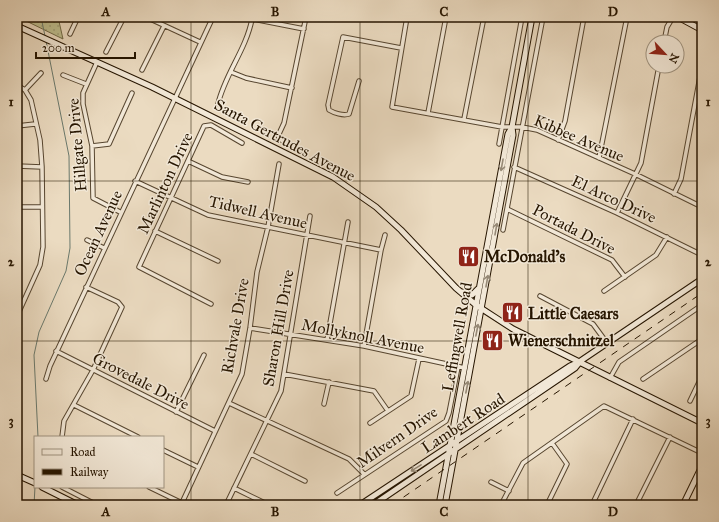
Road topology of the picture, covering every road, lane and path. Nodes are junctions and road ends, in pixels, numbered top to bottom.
1 (78, 17) edge
2 (124, 17) edge
3 (146, 17) edge
4 (213, 17) edge
5 (242, 17) edge
6 (306, 17) edge
7 (407, 17) edge
8 (446, 17) edge
9 (484, 17) edge
10 (522, 17) edge
11 (532, 17) edge
12 (543, 17) edge
13 (584, 17) edge
14 (627, 17) edge
15 (673, 17) edge
16 (678, 17) edge
17 (252, 19) junction
18 (17, 26) edge
19 (164, 26) junction
20 (304, 29) junction
21 (702, 30) edge
22 (70, 34) dead end
23 (666, 34) edge
24 (200, 42) junction
25 (402, 48) junction
26 (106, 52) dead end
27 (97, 62) junction
28 (702, 66) edge
29 (142, 70) dead end
30 (232, 72) junction
31 (41, 73) dead end
32 (658, 74) edge
33 (63, 75) dead end
34 (359, 81) dead end
35 (86, 84) junction
36 (17, 85) edge
37 (292, 88) junction
38 (25, 90) junction
39 (132, 93) dead end
40 (174, 98) junction
41 (218, 104) dead end
42 (428, 113) junction
43 (464, 119) junction
44 (35, 124) junction
45 (17, 126) edge
46 (502, 126) junction
47 (512, 127) junction
48 (522, 127) junction
49 (558, 140) junction
50 (242, 143) dead end
51 (499, 144) dead end
52 (92, 146) junction
53 (297, 148) dead end
54 (599, 158) junction
55 (188, 161) junction
56 (279, 164) dead end
57 (17, 166) edge
58 (42, 167) junction
59 (514, 167) junction
60 (635, 174) junction
61 (135, 181) junction
62 (248, 182) dead end
63 (674, 194) junction
64 (171, 198) junction
65 (17, 207) edge
66 (42, 207) junction
67 (702, 207) edge
68 (507, 209) junction
69 (120, 212) junction
70 (617, 213) junction
71 (310, 216) dead end
72 (348, 222) dead end
73 (268, 227) junction
74 (503, 230) dead end
75 (155, 231) junction
76 (305, 235) junction
77 (385, 235) dead end
78 (667, 237) junction
79 (87, 240) dead end
80 (345, 242) junction
81 (104, 248) junction
82 (381, 250) junction
83 (702, 254) edge
84 (218, 261) dead end
85 (625, 277) junction
86 (702, 279) edge
87 (479, 286) junction
88 (86, 287) junction
89 (456, 288) junction
90 (604, 291) dead end
91 (540, 296) dead end
92 (212, 304) dead end
93 (476, 305) junction
94 (702, 305) edge
95 (482, 309) junction
96 (17, 316) edge
97 (250, 328) junction
98 (290, 334) junction
99 (327, 340) junction
100 (700, 340) edge
101 (607, 343) junction
102 (702, 345) edge
103 (364, 346) junction
104 (56, 351) junction
105 (204, 355) dead end
106 (419, 359) junction
107 (579, 362) junction
108 (458, 367) junction
109 (464, 368) junction
110 (93, 370) junction
111 (470, 370) junction
112 (284, 374) junction
113 (702, 376) edge
114 (610, 378) junction
115 (46, 379) dead end
116 (644, 379) dead end
117 (329, 382) junction
118 (690, 401) dead end
119 (229, 403) junction
120 (324, 404) dead end
121 (74, 405) junction
122 (388, 411) junction
123 (176, 412) junction
124 (461, 416) junction
125 (633, 419) junction
126 (266, 420) junction
127 (702, 422) edge
128 (370, 423) dead end
129 (482, 424) junction
130 (215, 432) junction
131 (62, 436) edge
132 (136, 436) edge
133 (670, 437) junction
134 (457, 441) junction
135 (552, 443) junction
136 (450, 446) junction
137 (455, 450) junction
138 (164, 451) edge
139 (702, 453) edge
140 (251, 454) junction
141 (448, 454) junction
142 (446, 466) junction
143 (702, 466) edge
144 (198, 468) junction
145 (425, 470) junction
146 (17, 474) edge
147 (364, 474) junction
148 (700, 474) edge
149 (305, 481) dead end
150 (491, 482) dead end
151 (33, 483) edge
152 (44, 488) edge
153 (64, 488) edge
154 (151, 488) edge
155 (234, 488) junction
156 (509, 491) junction
157 (337, 493) dead end
158 (181, 504) edge
159 (78, 505) edge
160 (97, 505) edge
161 (226, 505) edge
162 (270, 505) edge
163 (360, 505) edge
164 (373, 505) edge
165 (439, 505) edge
166 (445, 505) edge
167 (451, 505) edge
168 (456, 505) edge
169 (502, 505) edge
170 (547, 505) edge
171 (592, 505) edge
172 (636, 505) edge
173 (683, 505) edge

1 - 22 street
2 - 26 street
3 - 19 street
4 - 24 street, Ocean Avenue
5 - 17 street
6 - 20 street
7 - 25 street
8 - 42 street
9 - 43 street
10 - 46 street
11 - 47 main road, Leffingwell Road
12 - 48 street
13 - 49 street
14 - 54 street
15 - 23 street
16 - 21 main road
17 - 20 street
17 - 30 street
18 - 27 main road, Santa Gertrudes Avenue
19 - 24 street
19 - 29 street
20 - 37 street
24 - 40 street, Ocean Avenue
25 - 34 street
25 - 42 street, Kibbee Avenue
27 - 35 street, Hillgate Drive
27 - 40 main road, Santa Gertrudes Avenue
28 - 63 street
30 - 37 street
30 - 41 street
31 - 38 street
32 - 60 street
33 - 35 street
35 - 52 street, Hillgate Drive
36 - 38 street
37 - 53 street
38 - 44 street
39 - 52 street
40 - 61 street, Ocean Avenue
40 - 89 main road, Santa Gertrudes Avenue
42 - 43 street, Kibbee Avenue
43 - 46 street, Kibbee Avenue
44 - 45 street
44 - 58 street
46 - 47 street, Kibbee Avenue
46 - 51 street
47 - 48 street, Kibbee Avenue
47 -> 87 main road, Leffingwell Road
95 -> 47 main road, Leffingwell Road
48 - 49 street, Kibbee Avenue
48 - 59 street
49 - 54 street, Kibbee Avenue
50 - 55 street, Marlinton Drive
52 - 69 street, Hillgate Drive
54 - 60 street, Kibbee Avenue
55 - 62 street
55 - 64 street, Marlinton Drive
56 - 73 street, Richvale Drive
57 - 58 street
58 - 66 street
59 - 68 street
59 - 70 street, El Arco Drive
60 - 63 street, Kibbee Avenue
60 - 70 street
61 - 64 street, Tidwell Avenue
61 - 69 street, Ocean Avenue
63 - 67 street, Kibbee Avenue
64 - 73 street, Tidwell Avenue
64 - 75 street, Marlinton Drive
65 - 66 street
66 - 96 street
68 - 74 street
68 - 85 street, Portada Drive
69 - 81 street, Ocean Avenue
70 - 78 street, El Arco Drive
71 - 76 street, Sharon Hill Drive
72 - 80 street
73 - 76 street, Tidwell Avenue
73 - 97 street, Richvale Drive
75 - 84 street
75 - 92 street, Marlinton Drive
76 - 80 street, Tidwell Avenue
76 - 98 street, Sharon Hill Drive
77 - 82 street
78 - 83 street, El Arco Drive
78 - 85 street
79 - 81 street
80 - 82 street, Tidwell Avenue
80 - 99 street
81 - 88 street, Ocean Avenue
82 - 103 street
85 - 90 street
86 - 101 main road, Lambert Road
87 - 89 main road
87 - 93 main road, Leffingwell Road
88 - 104 street, Ocean Avenue
88 - 110 street
89 - 93 main road, Santa Gertrudes Avenue
91 - 101 street
93 - 95 main road, Santa Gertrudes Avenue
93 - 109 main road, Leffingwell Road
94 - 114 street
95 - 107 main road, Santa Gertrudes Avenue
111 -> 95 main road, Leffingwell Road
97 - 98 street, Mollyknoll Avenue
97 - 119 street, Richvale Drive
98 - 99 street, Mollyknoll Avenue
98 - 112 street, Sharon Hill Drive
99 - 103 street, Mollyknoll Avenue
100 - 102 street
100 - 116 street
101 - 107 main road, Lambert Road
103 - 106 street, Mollyknoll Avenue
104 - 110 street, Grovedale Drive
104 - 115 street, Ocean Avenue
105 - 123 street
106 - 108 street, Mollyknoll Avenue
106 - 122 street
107 - 114 main road, Santa Gertrudes Avenue
107 - 129 main road, Lambert Road
107 - 137 main road, Lambert Road
108 - 109 street, Mollyknoll Avenue
108 - 147 street, Milvern Drive
109 - 111 street, Mollyknoll Avenue
109 - 136 main road, Leffingwell Road
110 - 121 street
110 - 123 street, Grovedale Drive
124 -> 111 main road, Leffingwell Road
112 - 117 street
112 - 126 street, Sharon Hill Drive
113 - 118 street
114 - 127 main road, Santa Gertrudes Avenue
117 - 120 street
117 - 122 street
119 - 126 street
119 - 130 street, Richvale Drive
121 - 131 street
121 - 132 street
122 - 128 street
123 - 130 street, Grovedale Drive
124 - 129 main road
124 - 134 main road, Leffingwell Road
125 - 133 street
125 - 135 street
125 - 171 street
126 - 140 street, Sharon Hill Drive
126 - 147 street
129 - 134 main road, Lambert Road
130 - 144 street, Richvale Drive
133 - 139 street
133 - 172 street
134 - 136 main road, Lambert Road
134 - 137 main road, Leffingwell Road
135 - 156 street
135 - 170 street
136 - 141 main road, Leffingwell Road
136 -> 163 main road, Lambert Road
137 - 141 main road, Lambert Road
137 - 166 main road, Leffingwell Road
138 - 144 street
140 - 149 street
140 - 155 street, Sharon Hill Drive
141 - 142 main road, Leffingwell Road
141 - 145 main road, Lambert Road
142 - 145 main road
142 - 165 main road, Leffingwell Road
143 - 148 main road
144 - 158 street, Richvale Drive
145 - 164 main road, Lambert Road
146 - 151 main road
147 - 157 street, Milvern Drive
148 - 173 main road
150 - 156 street
152 - 159 main road
153 - 160 street
154 - 158 street
155 - 161 street, Sharon Hill Drive
155 - 162 street
156 - 169 street
167 - 168 street

